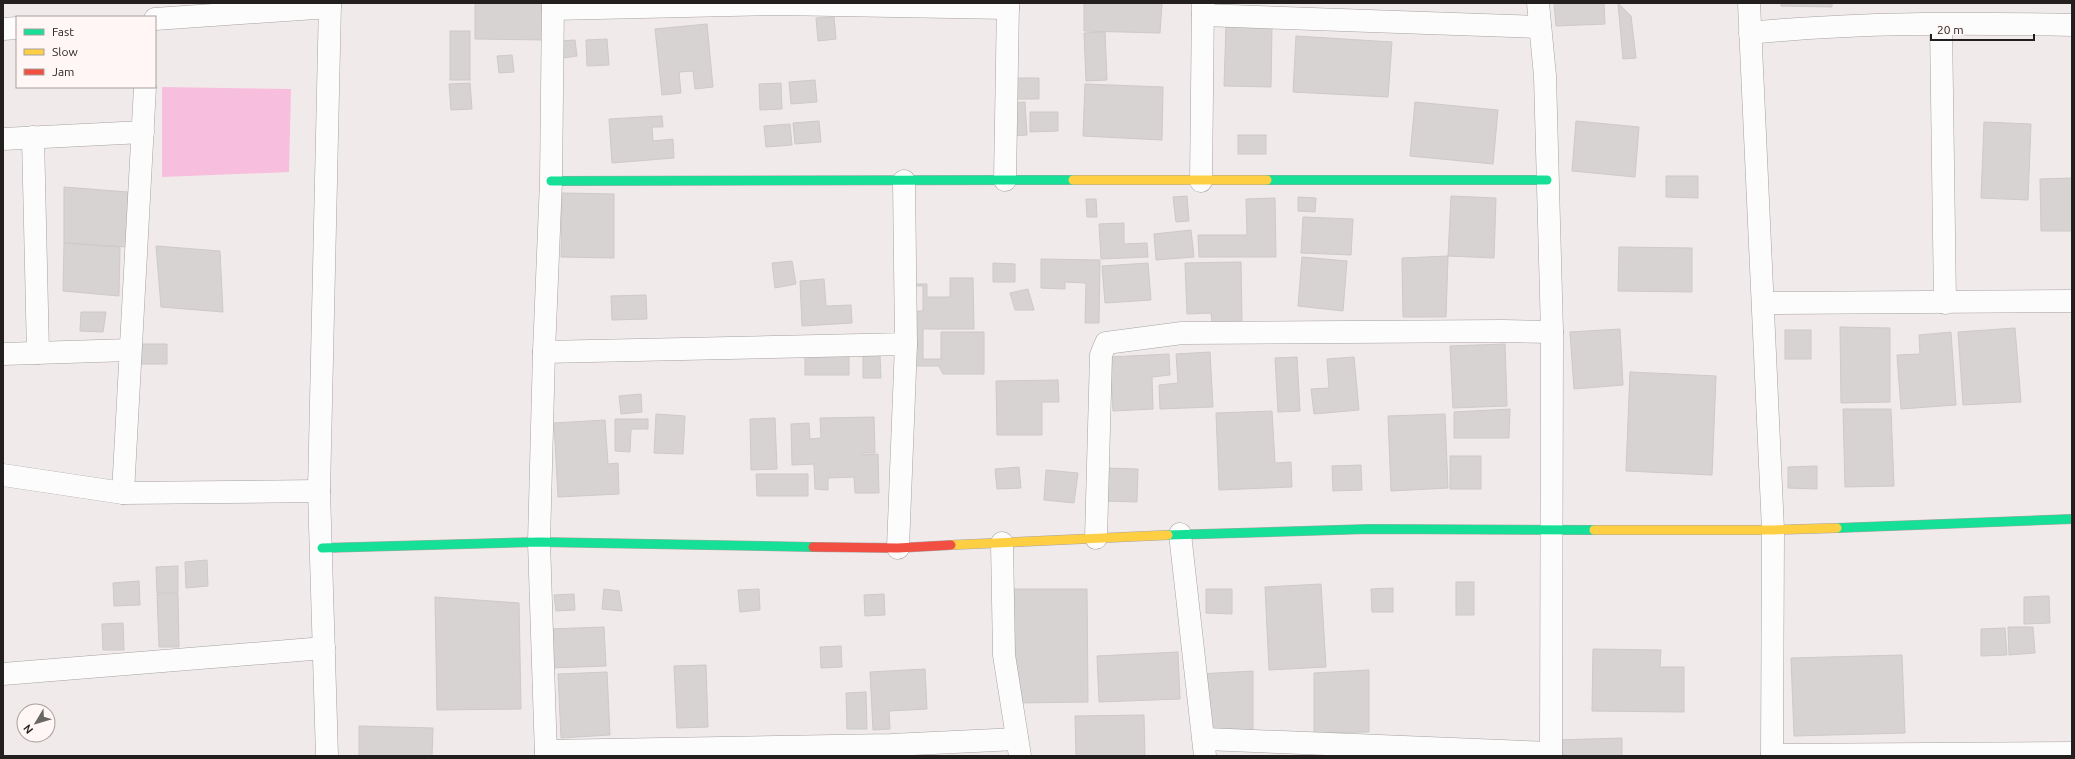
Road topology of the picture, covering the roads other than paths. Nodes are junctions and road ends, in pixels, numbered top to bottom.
1 (1538, 3) edge
2 (1749, 3) edge
3 (330, 5) edge
4 (1008, 5) edge
5 (553, 6) edge
6 (1203, 9) edge
7 (156, 19) edge
8 (1941, 25) junction
9 (2072, 25) edge
10 (1540, 27) junction
11 (16, 28) edge
12 (3, 29) edge
13 (1750, 33) junction
14 (145, 88) edge
15 (143, 132) junction
16 (33, 137) junction
17 (3, 139) edge
18 (1005, 180) junction
19 (1547, 180) junction
20 (551, 181) junction
21 (904, 181) junction
22 (1201, 181) junction
23 (2072, 301) edge
24 (1945, 303) junction
25 (1762, 304) junction
26 (1552, 332) junction
27 (906, 344) junction
28 (130, 350) junction
29 (544, 352) junction
30 (38, 353) junction
31 (3, 354) edge
32 (3, 475) edge
33 (319, 491) junction
34 (123, 493) junction
35 (2072, 519) edge
36 (1551, 529) junction
37 (1773, 530) junction
38 (1180, 534) junction
39 (1096, 538) junction
40 (539, 542) junction
41 (1002, 543) junction
42 (322, 548) junction
43 (898, 548) junction
44 (324, 648) junction
45 (3, 674) edge
46 (1018, 747) edge
47 (1205, 748) edge
48 (891, 750) edge
49 (750, 752) edge
50 (2072, 753) edge
51 (546, 754) edge
52 (1551, 754) edge
53 (1772, 755) edge
54 (1937, 755) edge
55 (327, 756) edge

1 - 10 street
2 - 13 street
3 - 7 street
3 - 33 street
4 - 5 street
4 - 18 street
5 - 20 street
6 - 10 street
6 - 22 street
8 - 9 street
8 - 13 street
8 - 24 street
10 - 19 street
11 - 12 street
13 - 25 street
14 - 15 street
15 - 16 street
15 - 28 street
16 - 17 street
16 - 30 street
18 - 21 street
18 - 22 street
19 - 22 street
19 - 26 street
20 - 21 street
20 - 29 street
21 - 27 street
23 - 24 street
24 - 25 street
25 - 37 street
26 - 36 street
26 - 39 street
27 - 29 street
27 - 43 street
28 - 30 street
28 - 34 street
29 - 40 street
30 - 31 street
32 - 34 street
33 - 34 street
33 - 42 street
35 - 37 street
36 - 37 street
36 - 38 street
36 - 52 street
37 - 53 street
38 - 39 street
38 - 47 street
39 - 41 street
40 - 42 street
40 - 43 street
40 - 51 street
41 - 43 street
41 - 46 street
42 - 44 street
44 - 45 street
44 - 55 street
46 - 48 street
47 - 52 street
48 - 49 street
49 - 51 street
50 - 54 street
53 - 54 street

